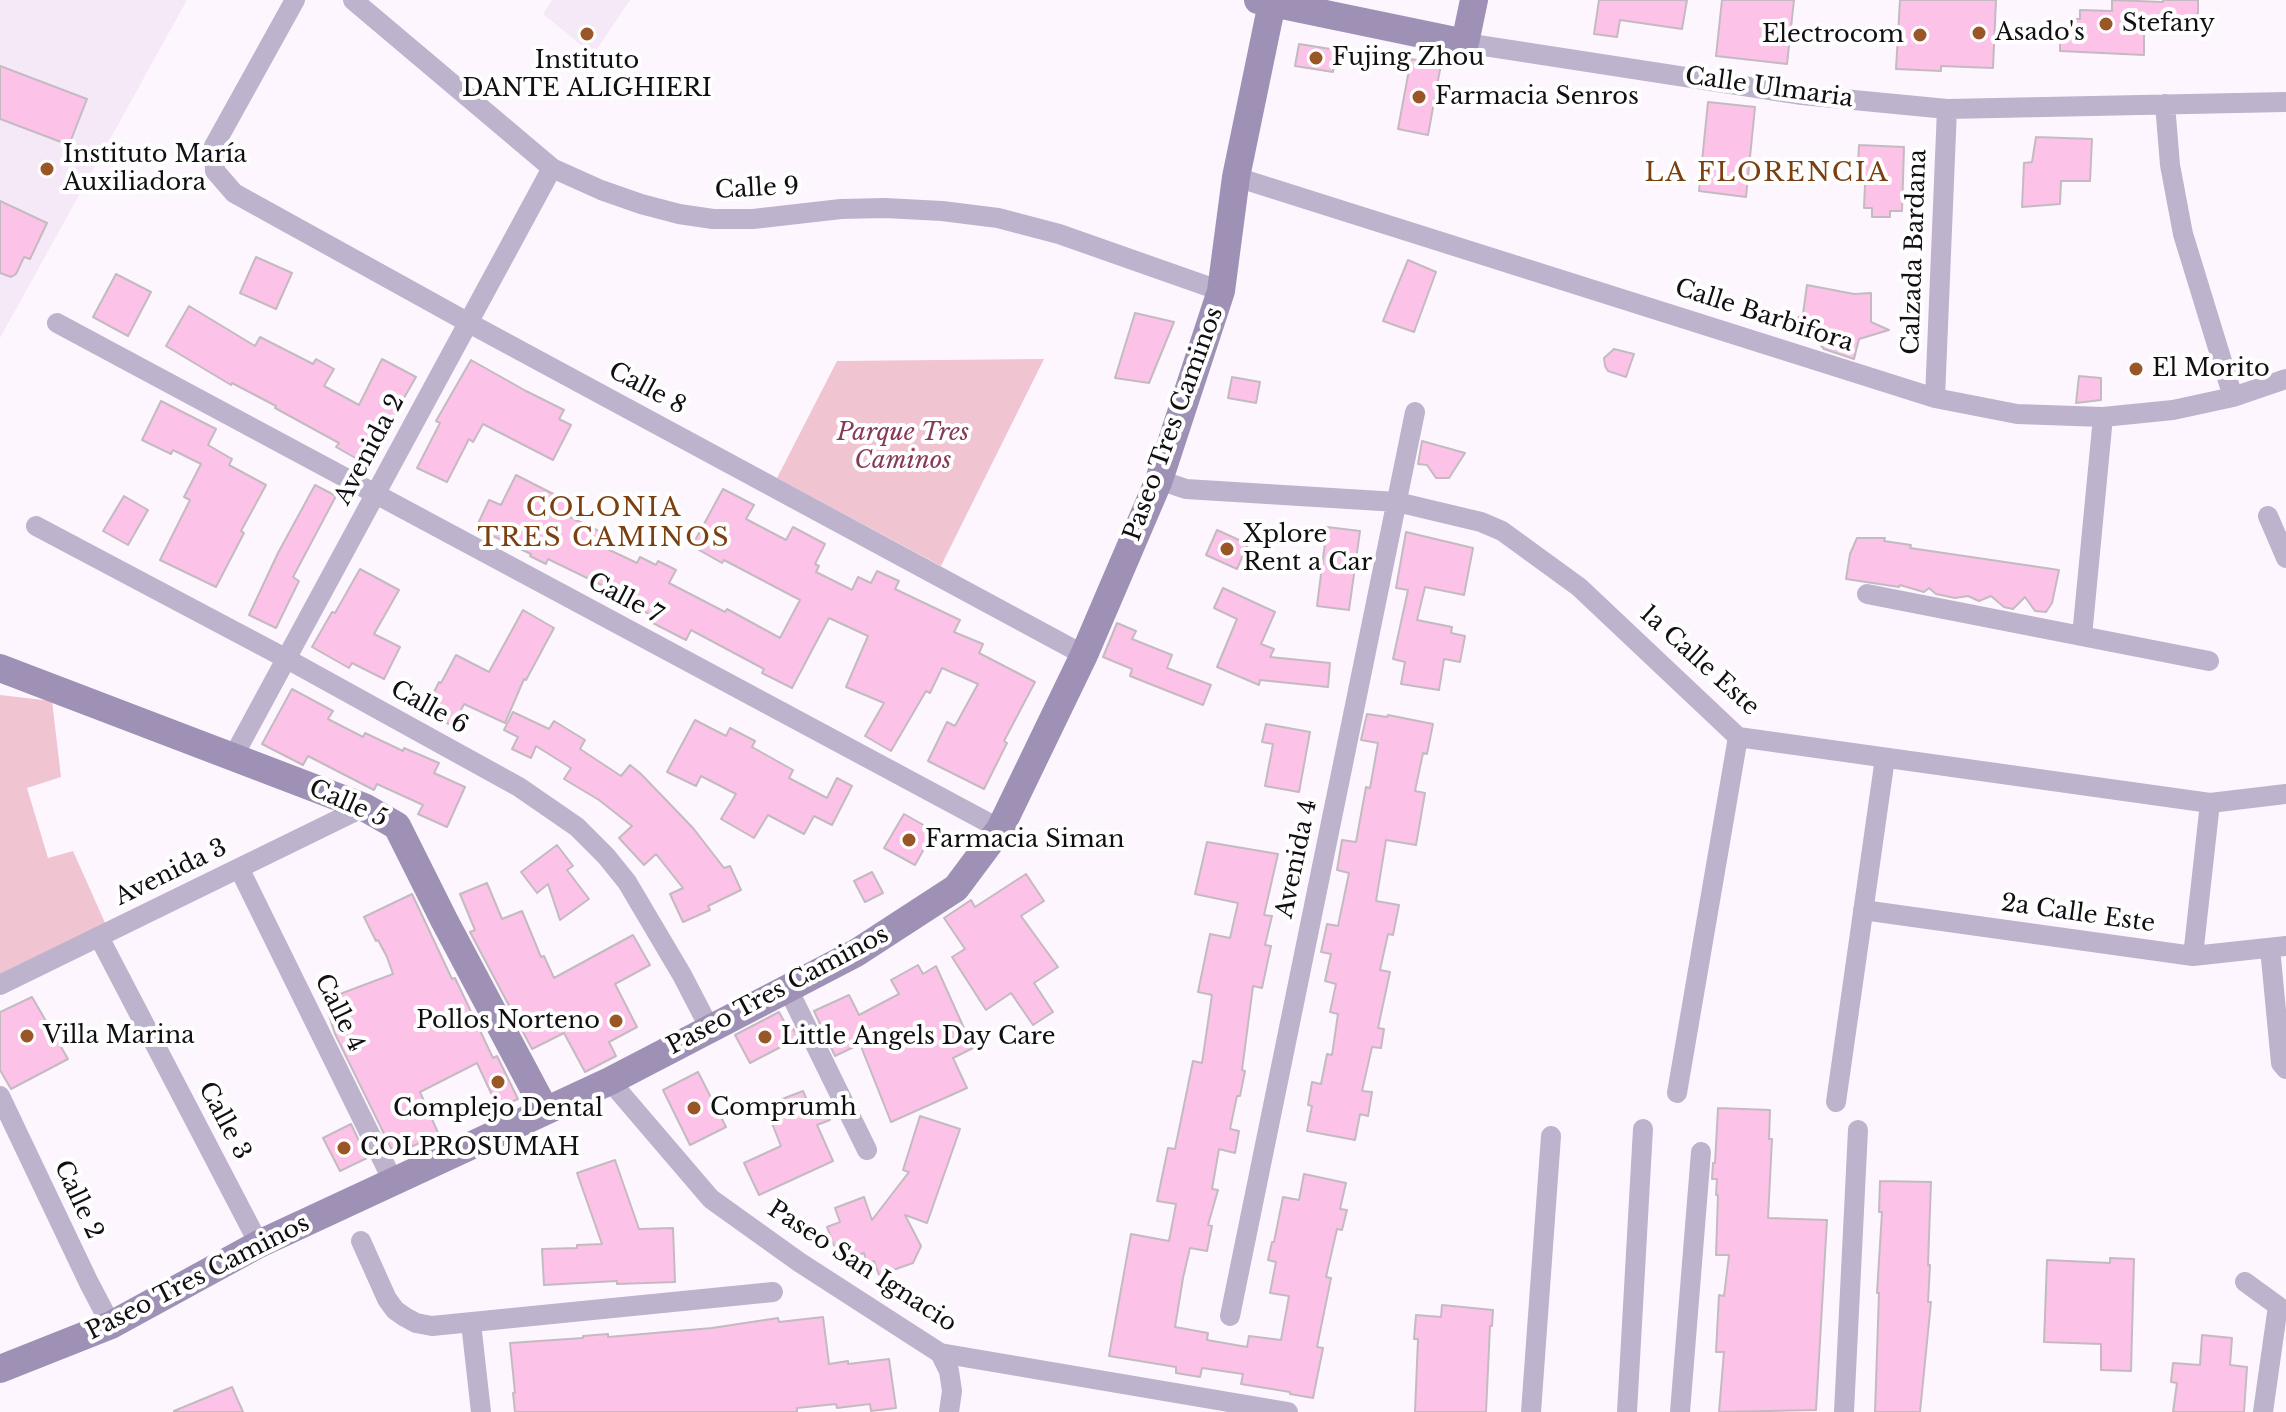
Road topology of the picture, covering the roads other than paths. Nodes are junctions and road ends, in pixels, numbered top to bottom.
1 (295, 0) edge
2 (353, 0) edge
3 (1474, 0) edge
4 (1265, 1) edge
5 (1465, 43) junction
6 (2286, 102) edge
7 (2165, 104) junction
8 (1947, 109) junction
9 (552, 168) junction
10 (1236, 177) junction
11 (1221, 291) junction
12 (57, 323) dead end
13 (469, 323) junction
14 (2286, 379) edge
15 (2233, 397) junction
16 (1935, 398) junction
17 (1415, 412) dead end
18 (2103, 417) junction
19 (1159, 480) junction
20 (376, 494) junction
21 (1397, 502) junction
22 (2268, 516) dead end
23 (36, 526) dead end
24 (2286, 558) edge
25 (1867, 594) dead end
26 (2082, 636) junction
27 (1084, 655) junction
28 (287, 659) junction
29 (2209, 661) dead end
30 (0, 668) edge
31 (1738, 737) junction
32 (233, 757) junction
33 (1885, 758) junction
34 (2286, 794) edge
35 (2210, 803) junction
36 (364, 807) junction
37 (1000, 829) junction
38 (239, 868) junction
39 (1863, 910) junction
40 (99, 937) junction
41 (2278, 947) edge
42 (2193, 956) junction
43 (0, 985) edge
44 (788, 989) junction
45 (710, 1029) junction
46 (2286, 1069) edge
47 (610, 1081) junction
48 (1677, 1093) dead end
49 (0, 1096) edge
50 (1836, 1102) dead end
51 (545, 1110) junction
52 (1643, 1129) dead end
53 (1858, 1130) dead end
54 (1551, 1136) dead end
55 (867, 1150) dead end
56 (1701, 1152) dead end
57 (393, 1181) junction
58 (361, 1241) dead end
59 (259, 1244) junction
60 (2245, 1282) dead end
61 (773, 1292) dead end
62 (1230, 1316) dead end
63 (471, 1323) junction
64 (111, 1325) junction
65 (940, 1353) junction
66 (0, 1369) edge
67 (481, 1412) edge
68 (949, 1412) edge
69 (1288, 1412) edge
70 (1531, 1412) edge
71 (1627, 1412) edge
72 (1680, 1412) edge
73 (1844, 1412) edge
74 (2263, 1412) edge

1 - 13 street, Calle 8
2 - 9 street, Calle 9
3 - 5 street
4 - 5 street, Calle Ulmaria
4 - 10 street, Paseo Tres Caminos
5 - 8 street, Calle Ulmaria
6 - 7 street, Calle Ulmaria
7 - 8 street, Calle Ulmaria
7 - 15 street
8 - 16 street, Calzada Bardana
9 - 11 street, Calle 9
9 - 13 street, Avenida 2
10 - 11 street, Paseo Tres Caminos
10 - 16 street, Calle Barbifora
11 - 19 street, Paseo Tres Caminos
12 - 20 street, Calle 7
13 - 20 street, Avenida 2
13 - 27 street, Calle 8
14 - 15 street, Calle Barbifora
15 - 18 street, Calle Barbifora
16 - 18 street, Calle Barbifora
17 - 21 street, Avenida 4
18 - 26 street
19 - 21 street, 1a Calle Este
19 - 27 street, Paseo Tres Caminos
20 - 28 street, Avenida 2
20 - 37 street, Calle 7
21 - 31 street, 1a Calle Este
21 - 62 street, Avenida 4
22 - 24 street
23 - 28 street, Calle 6
25 - 26 street
26 - 29 street
27 - 37 street, Paseo Tres Caminos
28 - 32 street, Avenida 2
28 - 45 street, Calle 6
30 - 32 street, Calle 5
31 - 33 street, 1a Calle Este
31 - 48 street
32 - 36 street, Calle 5
33 - 35 street, 1a Calle Este
33 - 39 street
34 - 35 street, 1a Calle Este
35 - 42 street
36 - 38 street, Avenida 3
36 - 51 street, Calle 5
37 - 44 street, Paseo Tres Caminos
38 - 40 street, Avenida 3
38 - 57 street, Calle 4
39 - 42 street, 2a Calle Este
39 - 50 street
40 - 43 street, Avenida 3
40 - 59 street, Calle 3
41 - 42 street, 2a Calle Este
41 - 46 street
44 - 45 street, Paseo Tres Caminos
44 - 55 street
45 - 47 street, Paseo Tres Caminos
47 - 51 street, Paseo Tres Caminos
47 - 65 street, Paseo San Ignacio
49 - 64 street, Calle 2
51 - 57 street, Paseo Tres Caminos
52 - 71 street
53 - 73 street
54 - 70 street
56 - 72 street
57 - 59 street, Paseo Tres Caminos
58 - 63 street
59 - 64 street, Paseo Tres Caminos
60 - 74 street
61 - 63 street
63 - 67 street
64 - 66 street, Paseo Tres Caminos
65 - 68 street
65 - 69 street, Paseo San Ignacio

